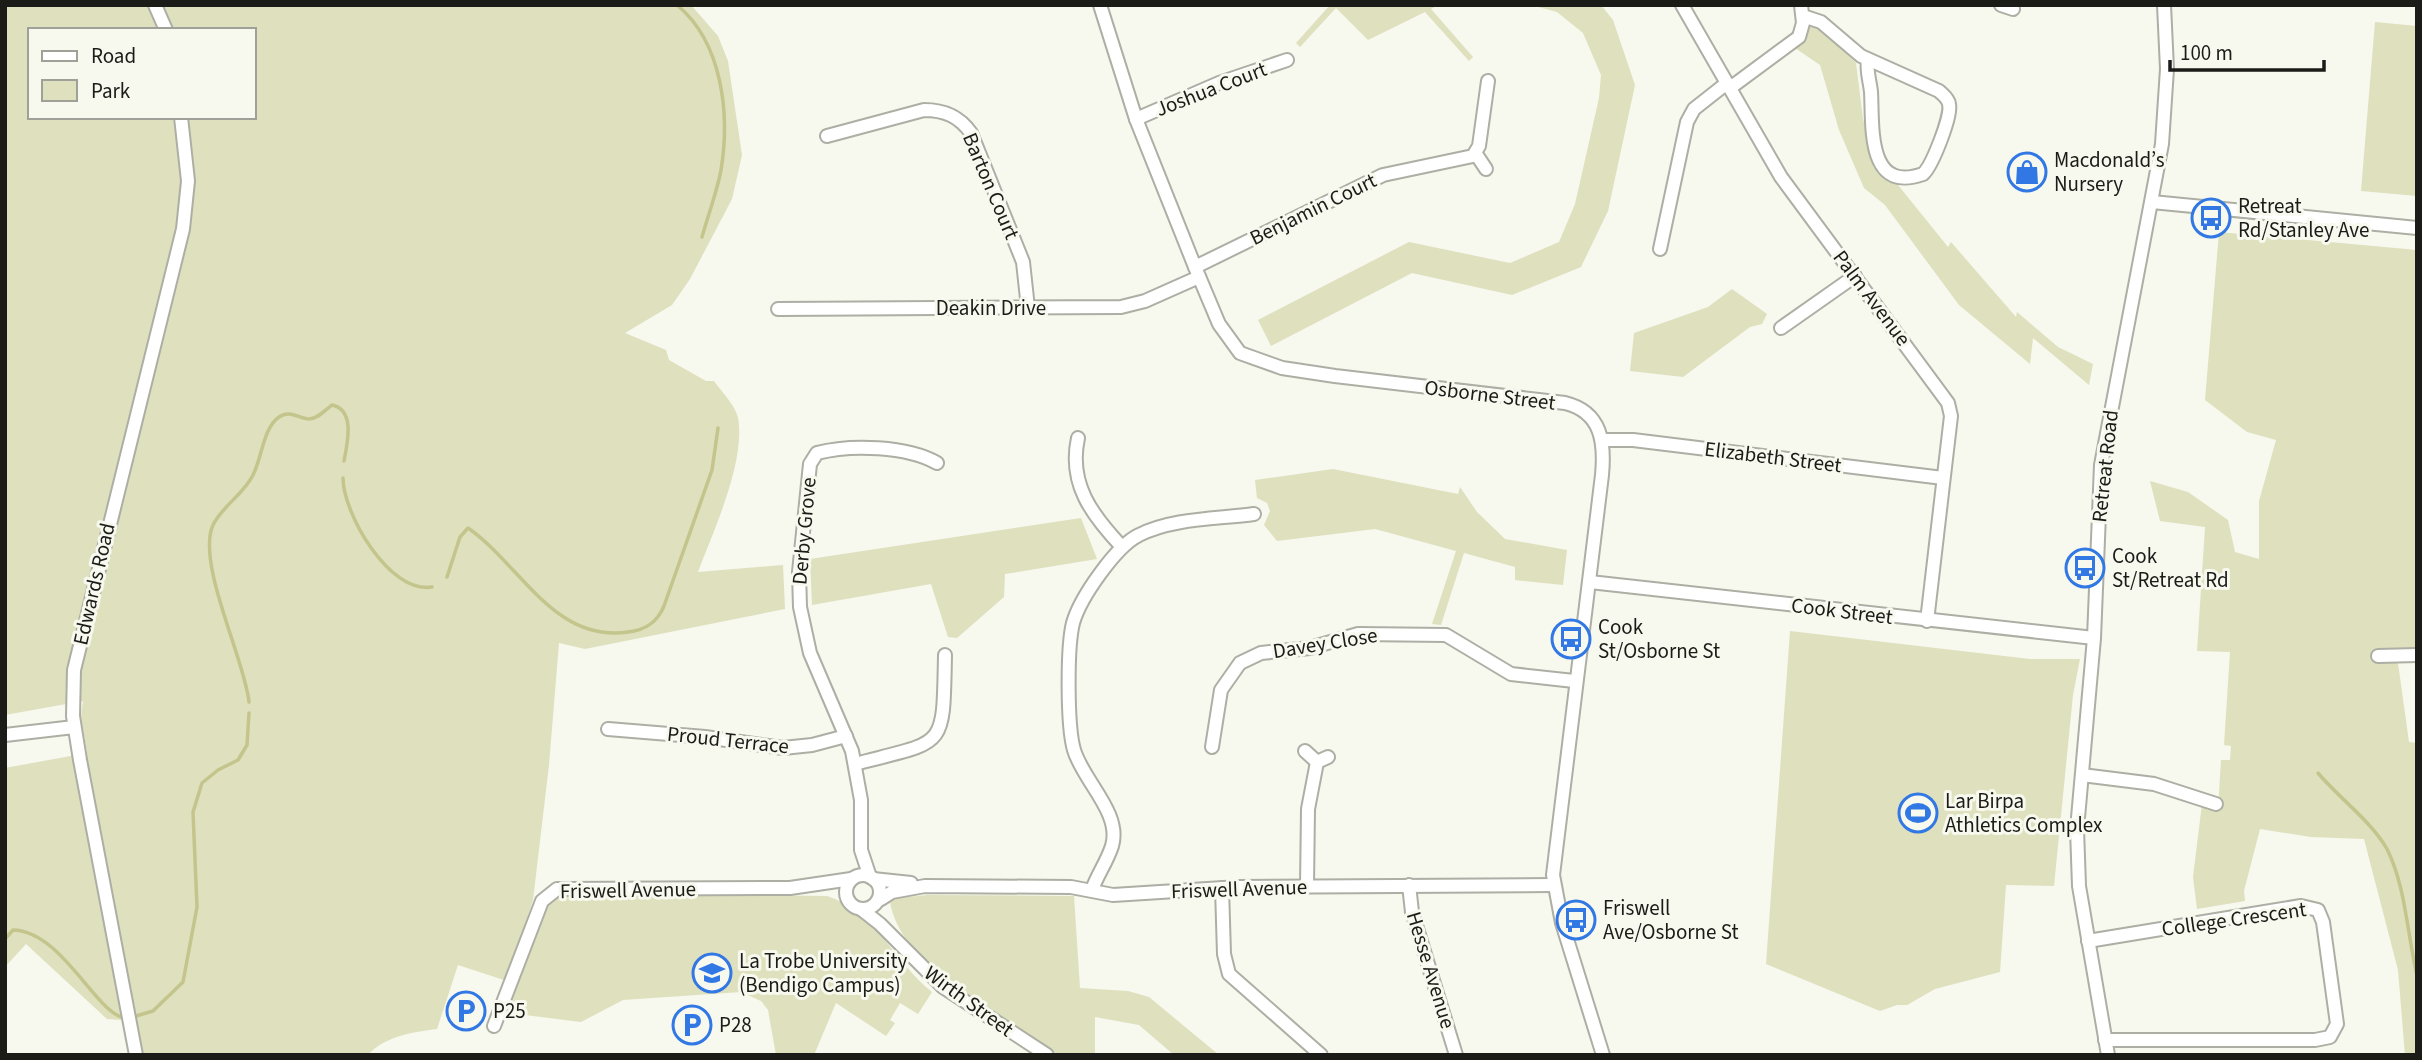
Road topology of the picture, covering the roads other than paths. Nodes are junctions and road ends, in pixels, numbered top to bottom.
1 (155, 5) edge
2 (1100, 5) edge
3 (1682, 5) edge
4 (2164, 5) edge
5 (1802, 10) edge
6 (165, 28) edge
7 (1287, 60) dead end
8 (1868, 60) junction
9 (1488, 81) dead end
10 (1728, 86) junction
11 (181, 119) edge
12 (1136, 119) junction
13 (827, 136) dead end
14 (1476, 154) junction
15 (1486, 169) dead end
16 (2152, 202) junction
17 (2417, 228) edge
18 (1660, 249) dead end
19 (1197, 272) junction
20 (1855, 276) junction
21 (1028, 308) junction
22 (778, 309) dead end
23 (1781, 328) dead end
24 (1078, 438) dead end
25 (1602, 440) junction
26 (937, 463) dead end
27 (1943, 478) junction
28 (1254, 514) dead end
29 (1122, 547) junction
30 (1590, 582) junction
31 (1927, 621) junction
32 (2094, 638) junction
33 (945, 655) dead end
34 (2417, 655) edge
35 (2378, 656) dead end
36 (1574, 681) junction
37 (74, 727) junction
38 (608, 729) dead end
39 (5, 736) edge
40 (846, 736) junction
41 (1212, 747) dead end
42 (1305, 751) dead end
43 (855, 764) junction
44 (2082, 775) junction
45 (2216, 804) dead end
46 (861, 850) junction
47 (852, 878) junction
48 (871, 878) junction
49 (1409, 885) junction
50 (1553, 885) junction
51 (925, 886) junction
52 (1307, 886) junction
53 (811, 887) junction
54 (1222, 888) junction
55 (1092, 890) junction
56 (881, 900) junction
57 (849, 901) junction
58 (861, 909) junction
59 (898, 941) junction
60 (2088, 941) junction
61 (494, 1026) dead end
62 (2105, 1040) junction
63 (132, 1054) edge
64 (1047, 1055) edge
65 (1321, 1055) edge
66 (1457, 1055) edge
67 (1603, 1055) edge
68 (2108, 1055) edge

1 - 6 street
2 - 12 street, Osborne Street
3 - 10 street, Palm Avenue
4 - 16 street, Retreat Road
5 - 8 street
5 - 10 street
7 - 12 street, Joshua Court
8 - 8 street
9 - 14 street
10 - 18 street
10 - 20 street, Palm Avenue
11 - 37 street, Edwards Road
12 - 19 street, Osborne Street
13 - 21 street, Barton Court
14 - 15 street
14 - 19 street, Benjamin Court
16 - 17 street
16 - 32 street, Retreat Road
19 - 21 street, Deakin Drive
19 - 25 street, Osborne Street
20 - 23 street
20 - 27 street, Palm Avenue
21 - 22 street, Deakin Drive
24 - 29 street
25 - 27 street, Elizabeth Street
25 - 30 street
26 - 40 street, Derby Grove
27 - 31 street, Palm Avenue
28 - 29 street
29 - 55 street
30 - 31 street, Cook Street
30 - 36 street
31 - 32 street, Cook Street
32 - 44 street, Retreat Road
33 - 43 street
34 - 35 street
36 - 41 street, Davey Close
36 - 50 street
37 - 39 street
37 - 63 street, Edwards Road
38 - 40 street, Proud Terrace
40 - 43 street, Derby Grove
42 - 52 street
43 - 46 street, Derby Grove
44 - 45 street
44 - 60 street, Retreat Road
46 - 47 street, Derby Grove
46 - 48 street, Derby Grove
47 - 48 street
47 - 53 street, Friswell Avenue
47 - 57 street
48 - 51 street, Friswell Avenue
48 - 56 street
49 - 50 street, Friswell Avenue
49 - 52 street, Friswell Avenue
49 - 66 street, Hesse Avenue
50 - 67 street
51 - 55 street, Friswell Avenue
51 - 56 street, Friswell Avenue
52 - 54 street, Friswell Avenue
53 - 57 street, Friswell Avenue
53 - 61 street, Friswell Avenue
54 - 55 street, Friswell Avenue
54 - 65 street
56 - 58 street
56 - 59 street, Wirth Street
57 - 58 street
58 - 59 street, Wirth Street
59 - 64 street, Wirth Street
60 - 62 street, Retreat Road
60 - 62 street, College Crescent
62 - 68 street, Retreat Road

